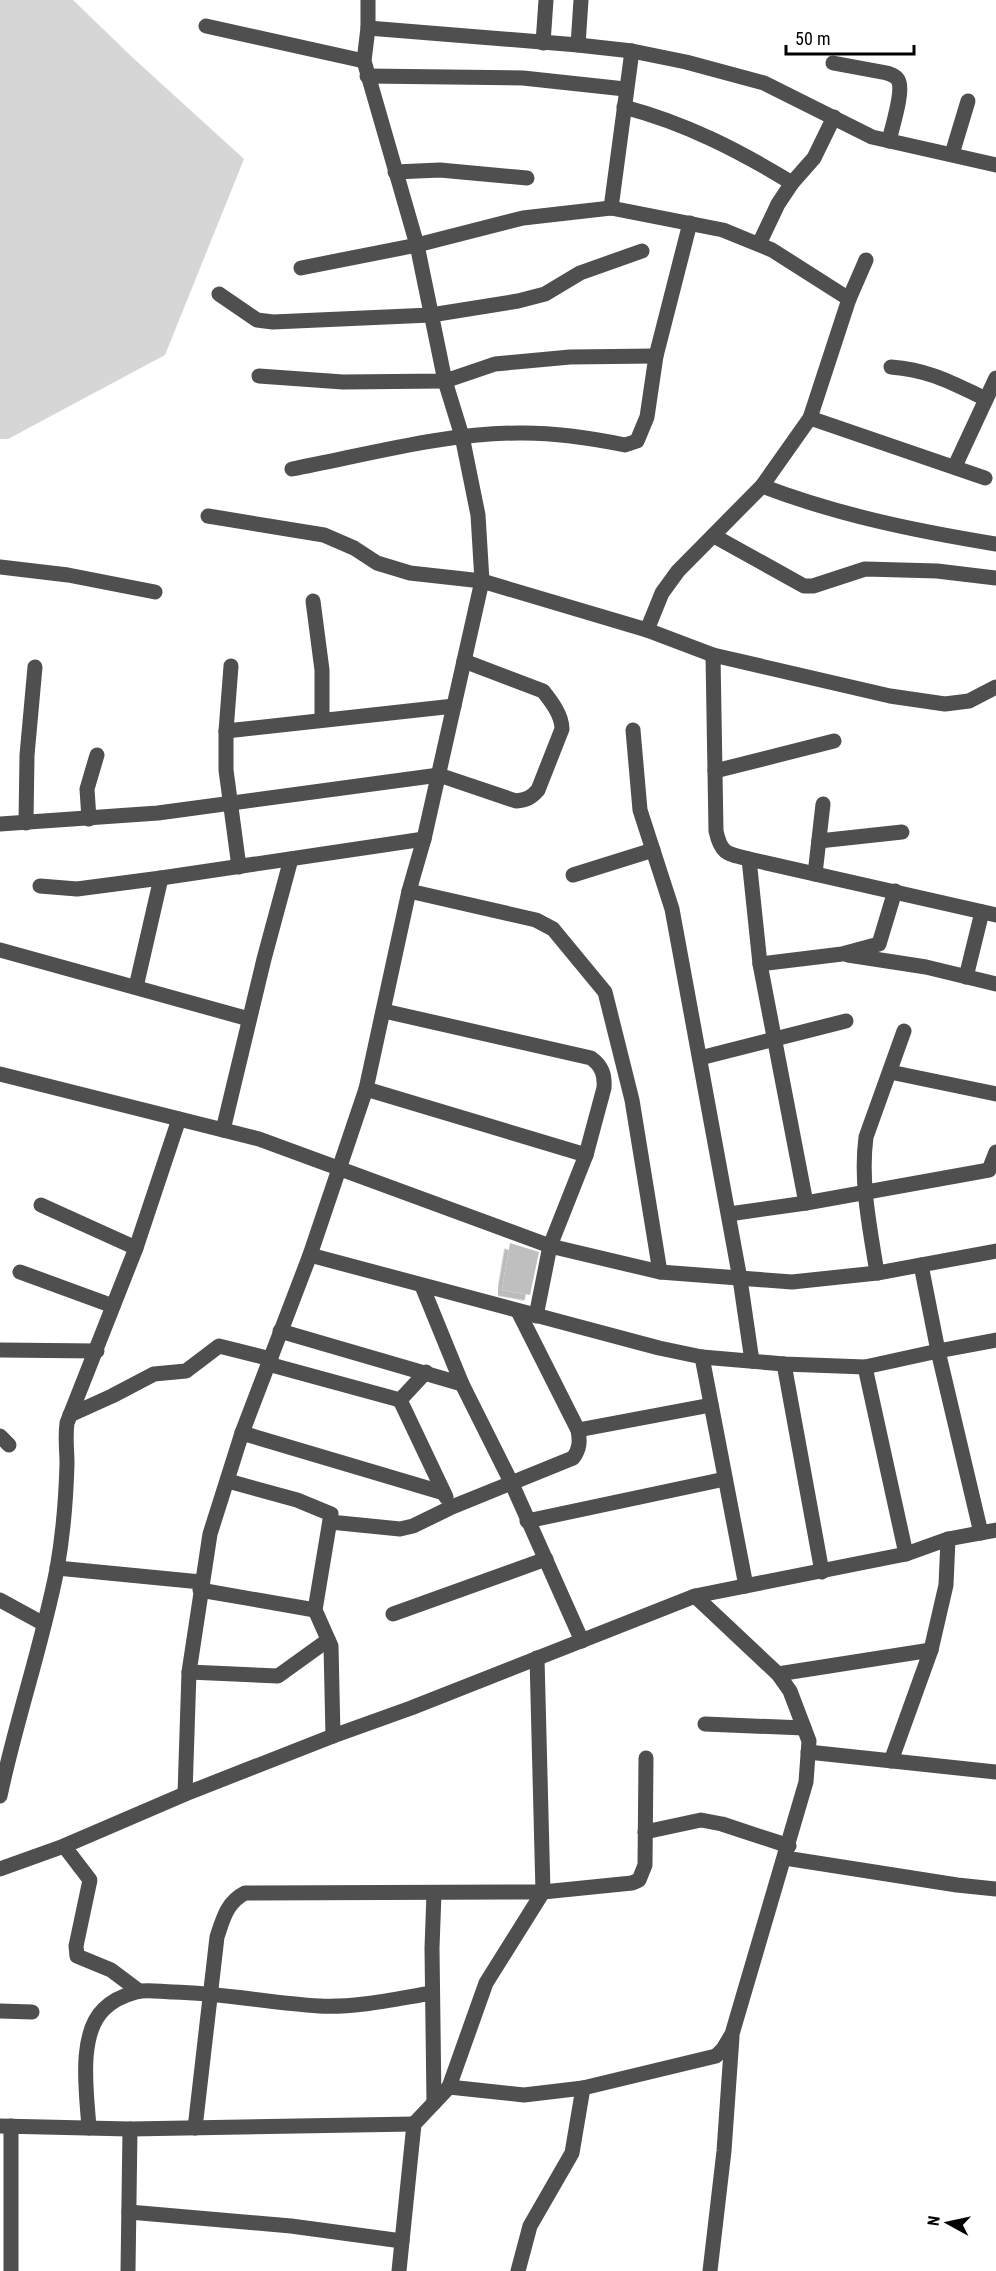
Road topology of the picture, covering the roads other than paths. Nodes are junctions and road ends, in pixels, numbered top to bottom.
1 (368, 0) edge
2 (546, 0) edge
3 (581, 0) edge
4 (206, 26) dead end
5 (368, 28) junction
6 (543, 43) junction
7 (578, 45) junction
8 (632, 51) junction
9 (833, 63) dead end
10 (366, 69) junction
11 (626, 89) junction
12 (968, 101) dead end
13 (624, 107) junction
14 (834, 117) junction
15 (889, 141) junction
16 (952, 154) junction
17 (996, 165) edge
18 (395, 172) junction
19 (527, 178) dead end
20 (792, 183) junction
21 (611, 208) junction
22 (690, 223) junction
23 (759, 244) junction
24 (417, 245) junction
25 (642, 251) dead end
26 (866, 260) dead end
27 (301, 268) dead end
28 (219, 294) dead end
29 (849, 299) junction
30 (431, 315) junction
31 (656, 357) junction
32 (891, 367) dead end
33 (259, 376) dead end
34 (996, 378) edge
35 (445, 381) junction
36 (986, 399) junction
37 (810, 418) junction
38 (462, 436) junction
39 (955, 466) junction
40 (292, 469) dead end
41 (985, 478) dead end
42 (762, 486) junction
43 (207, 516) dead end
44 (714, 536) junction
45 (996, 544) edge
46 (0, 567) edge
47 (996, 578) edge
48 (482, 581) junction
49 (156, 592) dead end
50 (313, 601) dead end
51 (647, 630) junction
52 (713, 655) junction
53 (464, 661) junction
54 (35, 666) dead end
55 (231, 666) dead end
56 (996, 687) edge
57 (454, 706) junction
58 (322, 720) junction
59 (633, 730) dead end
60 (226, 731) junction
61 (834, 741) dead end
62 (97, 756) dead end
63 (715, 771) junction
64 (439, 775) junction
65 (229, 804) junction
66 (823, 804) dead end
67 (89, 819) junction
68 (26, 823) junction
69 (0, 825) edge
70 (902, 832) dead end
71 (424, 839) junction
72 (819, 841) junction
73 (653, 850) junction
74 (291, 859) junction
75 (749, 859) junction
76 (238, 867) junction
77 (815, 874) junction
78 (573, 875) dead end
79 (161, 879) junction
80 (40, 885) dead end
81 (409, 891) junction
82 (895, 891) junction
83 (989, 914) edge
84 (0, 950) edge
85 (842, 954) junction
86 (760, 963) junction
87 (966, 977) junction
88 (996, 984) edge
89 (136, 987) junction
90 (384, 1011) junction
91 (249, 1019) junction
92 (846, 1022) dead end
93 (904, 1031) dead end
94 (775, 1038) junction
95 (700, 1058) junction
96 (890, 1072) junction
97 (0, 1074) edge
98 (366, 1089) junction
99 (996, 1094) edge
100 (179, 1119) junction
101 (223, 1130) junction
102 (996, 1152) edge
103 (586, 1155) junction
104 (340, 1169) junction
105 (865, 1193) junction
106 (806, 1203) junction
107 (41, 1205) dead end
108 (729, 1214) junction
109 (550, 1246) junction
110 (136, 1248) junction
111 (996, 1251) edge
112 (310, 1255) junction
113 (921, 1264) junction
114 (20, 1272) dead end
115 (660, 1272) junction
116 (877, 1273) junction
117 (740, 1278) junction
118 (422, 1286) junction
119 (113, 1306) junction
120 (518, 1311) junction
121 (537, 1316) junction
122 (280, 1331) junction
123 (996, 1340) edge
124 (0, 1350) edge
125 (97, 1351) junction
126 (938, 1351) junction
127 (702, 1357) junction
128 (752, 1361) junction
129 (269, 1362) junction
130 (784, 1364) junction
131 (865, 1367) junction
132 (426, 1372) junction
133 (462, 1384) junction
134 (400, 1400) junction
135 (711, 1406) junction
136 (70, 1415) junction
137 (578, 1430) junction
138 (242, 1433) junction
139 (725, 1479) junction
140 (228, 1481) junction
141 (512, 1484) junction
142 (444, 1493) junction
143 (452, 1507) junction
144 (527, 1521) junction
145 (330, 1522) junction
146 (988, 1532) edge
147 (948, 1539) junction
148 (906, 1554) junction
149 (546, 1559) junction
150 (57, 1568) junction
151 (822, 1572) junction
152 (200, 1586) junction
153 (746, 1586) junction
154 (695, 1596) junction
155 (0, 1600) edge
156 (315, 1610) junction
157 (393, 1614) dead end
158 (44, 1624) junction
159 (328, 1640) junction
160 (582, 1641) junction
161 (931, 1650) junction
162 (537, 1658) junction
163 (189, 1672) junction
164 (778, 1674) junction
165 (705, 1724) dead end
166 (804, 1728) junction
167 (333, 1736) junction
168 (808, 1752) junction
169 (646, 1758) dead end
170 (891, 1761) junction
171 (996, 1772) edge
172 (185, 1794) junction
173 (0, 1796) edge
174 (645, 1833) junction
175 (64, 1845) junction
176 (787, 1852) junction
177 (0, 1869) edge
178 (996, 1889) edge
179 (543, 1892) junction
180 (434, 1893) junction
181 (139, 1991) junction
182 (211, 1993) junction
183 (432, 1994) junction
184 (0, 2011) edge
185 (32, 2012) dead end
186 (732, 2034) junction
187 (449, 2087) junction
188 (583, 2088) junction
189 (434, 2103) junction
190 (414, 2124) junction
191 (6, 2126) edge
192 (89, 2128) junction
193 (195, 2128) junction
194 (130, 2129) junction
195 (129, 2212) junction
196 (402, 2241) junction
197 (11, 2271) edge
198 (128, 2271) edge
199 (399, 2271) edge
200 (518, 2271) edge
201 (710, 2271) edge

1 - 5 street
2 - 6 street
3 - 7 street
4 - 10 street
5 - 6 street
5 - 10 street
6 - 7 street
7 - 8 street
8 - 11 street
8 - 14 street
9 - 15 street
10 - 11 street
10 - 18 street
11 - 13 street
12 - 16 street
13 - 20 street
13 - 21 street
14 - 15 street
14 - 20 street
15 - 16 street
16 - 17 street
18 - 19 street
18 - 24 street
20 - 23 street
21 - 22 street
21 - 24 street
22 - 23 street
22 - 31 street
23 - 29 street
24 - 27 street
24 - 30 street
25 - 30 street
26 - 29 street
28 - 30 street
29 - 37 street
30 - 35 street
31 - 35 street
31 - 38 street
32 - 36 street
33 - 35 street
34 - 36 street
35 - 38 street
36 - 39 street
37 - 39 street
37 - 42 street
38 - 40 street
38 - 48 street
39 - 41 street
42 - 44 street
42 - 45 street
43 - 48 street
44 - 47 street
44 - 51 street
46 - 49 street
48 - 51 street
48 - 53 street
50 - 58 street
51 - 52 street
52 - 56 street
52 - 63 street
53 - 57 street
53 - 64 street
54 - 68 street
55 - 60 street
57 - 58 street
57 - 64 street
58 - 60 street
59 - 73 street
60 - 65 street
61 - 63 street
62 - 67 street
63 - 75 street
64 - 65 street
64 - 71 street
65 - 67 street
65 - 76 street
66 - 72 street
67 - 68 street
68 - 69 street
70 - 72 street
71 - 74 street
71 - 81 street
72 - 77 street
73 - 78 street
73 - 95 street
74 - 76 street
74 - 91 street
75 - 77 street
75 - 86 street
76 - 79 street
77 - 82 street
79 - 80 street
79 - 89 street
81 - 90 street
81 - 115 street
82 - 83 street
82 - 85 street
83 - 87 street
84 - 89 street
85 - 86 street
85 - 87 street
86 - 94 street
87 - 88 street
89 - 91 street
90 - 98 street
90 - 103 street
91 - 101 street
92 - 94 street
93 - 96 street
94 - 95 street
94 - 106 street
95 - 108 street
96 - 99 street
96 - 105 street
97 - 100 street
98 - 103 street
98 - 104 street
100 - 101 street
100 - 110 street
101 - 104 street
102 - 105 street
103 - 109 street
104 - 109 street
104 - 112 street
105 - 106 street
105 - 116 street
106 - 108 street
107 - 110 street
108 - 117 street
109 - 115 street
109 - 121 street
110 - 119 street
111 - 113 street
112 - 118 street
112 - 122 street
113 - 116 street
113 - 126 street
114 - 119 street
115 - 117 street
116 - 117 street
117 - 128 street
118 - 120 street
118 - 133 street
119 - 125 street
120 - 121 street
120 - 137 street
121 - 127 street
122 - 129 street
122 - 132 street
123 - 126 street
124 - 125 street
125 - 136 street
126 - 131 street
126 - 146 street
127 - 128 street
127 - 135 street
128 - 130 street
129 - 134 street
129 - 136 street
129 - 138 street
130 - 131 street
130 - 151 street
131 - 148 street
132 - 133 street
132 - 134 street
133 - 141 street
134 - 142 street
135 - 137 street
135 - 139 street
136 - 150 street
137 - 141 street
138 - 140 street
138 - 142 street
139 - 144 street
139 - 153 street
140 - 145 street
140 - 152 street
141 - 143 street
141 - 144 street
142 - 143 street
143 - 145 street
144 - 149 street
145 - 156 street
146 - 147 street
147 - 148 street
147 - 161 street
148 - 151 street
149 - 157 street
149 - 160 street
150 - 152 street
150 - 158 street
151 - 153 street
152 - 156 street
152 - 163 street
153 - 154 street
154 - 160 street
154 - 164 street
155 - 158 street
156 - 159 street
158 - 173 street
159 - 163 street
159 - 167 street
160 - 162 street
161 - 164 street
161 - 170 street
162 - 167 street
162 - 179 street
163 - 172 street
164 - 166 street
165 - 166 street
166 - 168 street
167 - 172 street
168 - 170 street
168 - 176 street
169 - 174 street
170 - 171 street
172 - 175 street
174 - 176 street
174 - 179 street
175 - 177 street
175 - 181 street
176 - 178 street
176 - 186 street
179 - 180 street
179 - 187 street
180 - 182 street
180 - 183 street
181 - 182 street
181 - 192 street
182 - 183 street
182 - 193 street
183 - 189 street
184 - 185 street
186 - 188 street
186 - 201 street
187 - 188 street
187 - 189 street
188 - 200 street
189 - 190 street
190 - 193 street
190 - 196 street
191 - 192 street
191 - 197 street
192 - 194 street
193 - 194 street
194 - 195 street
195 - 196 street
195 - 198 street
196 - 199 street

